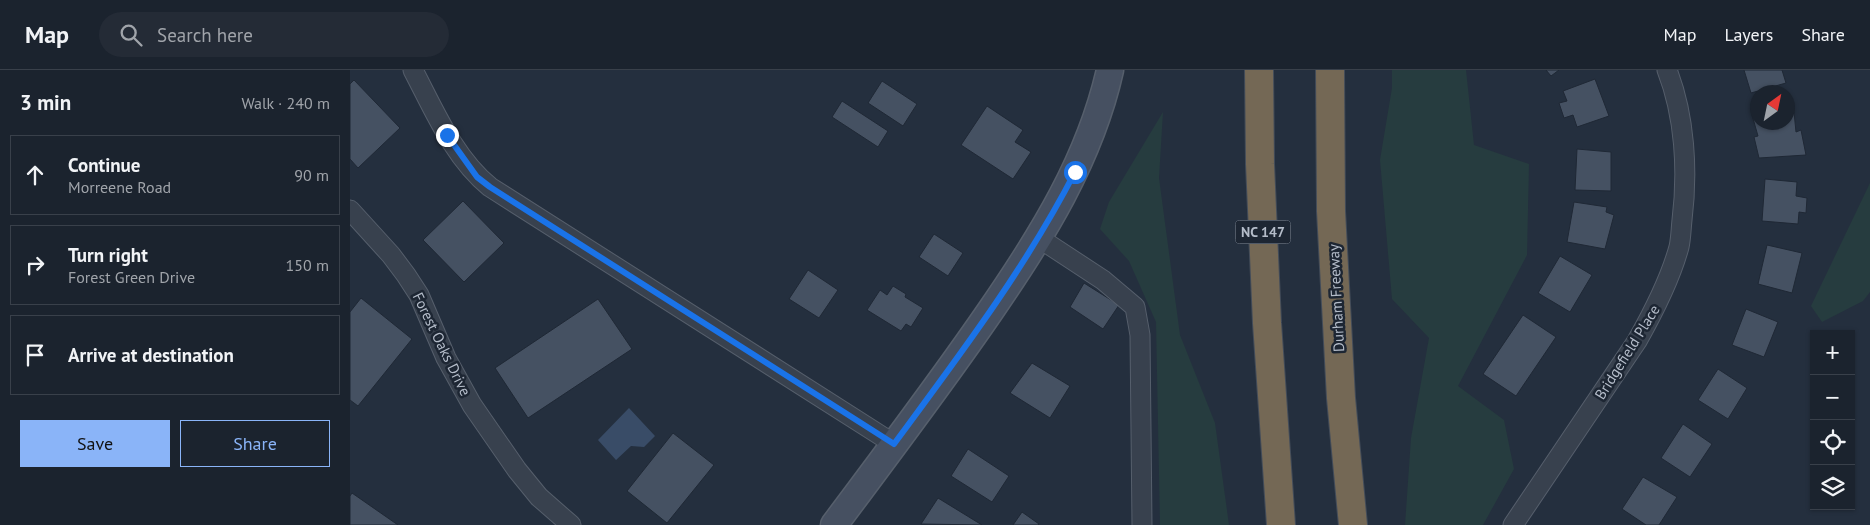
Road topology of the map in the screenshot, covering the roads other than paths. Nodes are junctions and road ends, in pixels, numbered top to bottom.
1 (413, 70) edge
2 (1110, 70) edge
3 (1259, 70) edge
4 (1330, 70) edge
5 (1667, 70) edge
6 (350, 210) edge
7 (1038, 238) junction
8 (894, 444) junction
9 (571, 525) edge
10 (834, 525) edge
11 (1142, 525) edge
12 (1281, 525) edge
13 (1353, 525) edge
14 (1513, 525) edge

1 - 8 street
2 - 7 street
3 - 12 highway, NC 147
4 - 13 highway, Durham Freeway
5 - 14 street, Bridgefield Place
6 - 9 street, Forest Oaks Drive
7 - 8 street
7 - 11 street
8 - 10 street

